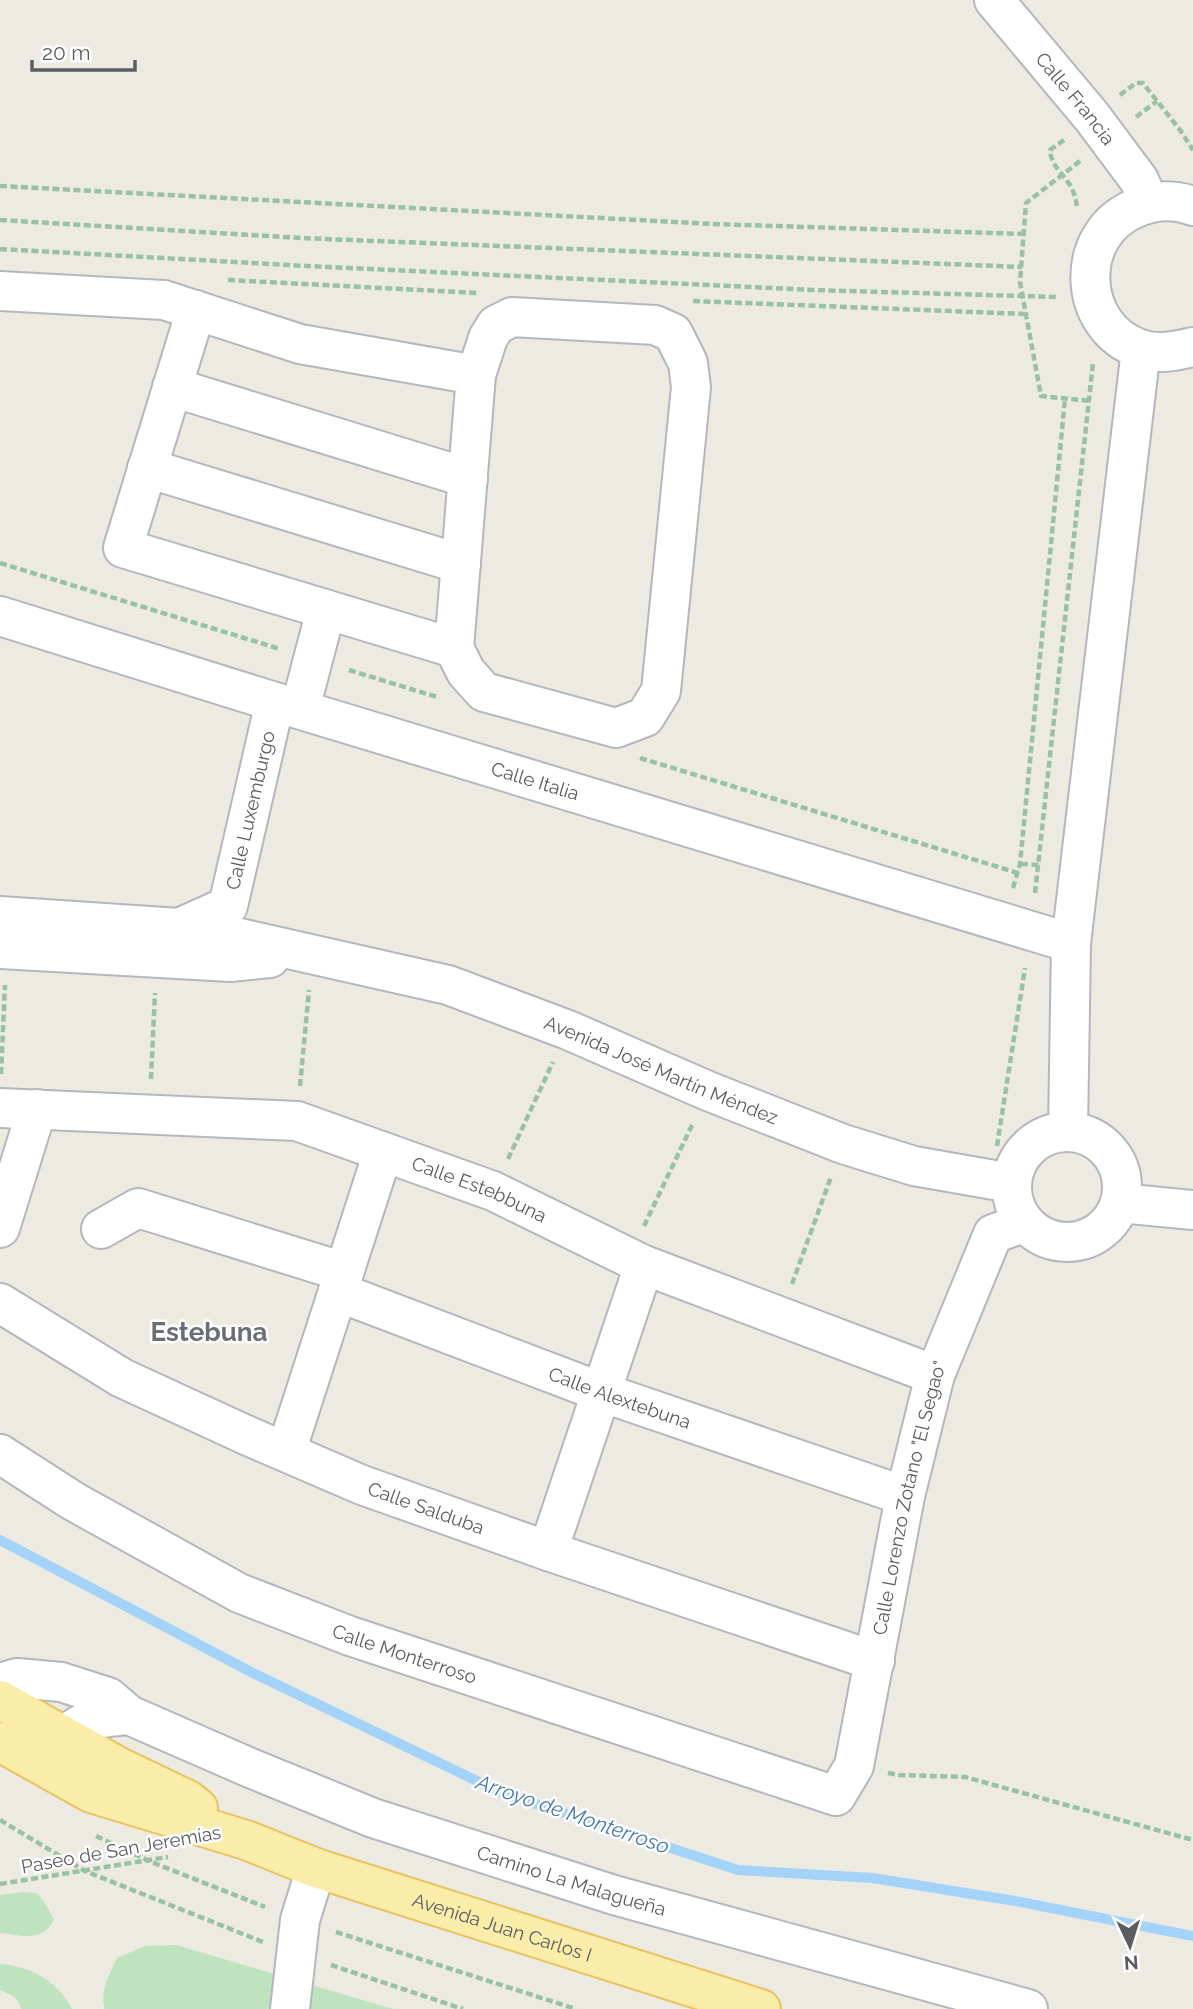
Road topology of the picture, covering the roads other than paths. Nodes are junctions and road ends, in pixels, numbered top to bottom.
1 (994, 0) edge
2 (1149, 203) junction
3 (1193, 206) edge
4 (0, 291) edge
5 (196, 310) junction
6 (1193, 347) edge
7 (1141, 349) junction
8 (476, 375) junction
9 (172, 387) junction
10 (147, 468) junction
11 (468, 478) junction
12 (461, 564) junction
13 (326, 610) junction
14 (0, 616) edge
15 (454, 648) junction
16 (287, 705) junction
17 (2, 938) edge
18 (168, 943) junction
19 (1071, 943) junction
20 (0, 1108) edge
21 (37, 1109) junction
22 (1068, 1131) junction
23 (383, 1152) junction
24 (1001, 1181) junction
25 (1119, 1203) junction
26 (1193, 1210) edge
27 (1023, 1223) junction
28 (0, 1227) edge
29 (101, 1230) dead end
30 (637, 1261) junction
31 (341, 1282) junction
32 (0, 1303) edge
33 (935, 1375) junction
34 (601, 1392) junction
35 (286, 1452) junction
36 (0, 1454) edge
37 (905, 1496) junction
38 (548, 1551) junction
39 (875, 1661) junction
40 (0, 1683) edge
41 (0, 1700) edge
42 (129, 1715) junction
43 (0, 1719) edge
44 (67, 1738) junction
45 (0, 1742) edge
46 (845, 1781) joint
47 (246, 1840) junction
48 (316, 1868) junction
49 (290, 2009) edge
50 (761, 2009) edge
51 (1028, 2009) edge

1 - 2 street, Calle Francia
2 - 3 street
2 - 7 street
4 - 5 street
5 - 8 street
5 - 9 street
6 - 7 street
7 - 19 street
8 - 11 street
8 - 15 street
9 - 10 street
9 - 11 street
10 - 12 street
10 - 13 street
11 - 12 street
12 - 15 street
13 - 15 street
13 - 16 street
14 - 16 street, Calle Italia
16 - 18 street, Calle Luxemburgo
16 - 19 street, Calle Italia
17 - 18 street, Avenida José Martín Méndez
17 - 18 street
18 - 24 street, Avenida José Martín Méndez
19 - 22 street
20 - 21 street, Calle Estebbuna
21 - 23 street, Calle Estebbuna
21 - 28 street
22 - 24 street
22 - 25 street
23 - 30 street, Calle Estebbuna
23 - 31 street
24 - 27 street
25 - 26 street
25 - 27 street
27 - 33 street, Calle Lorenzo Zotano "El Segao"
29 - 31 street, Calle Alextebuna
30 - 33 street, Calle Estebbuna
30 - 34 street
31 - 34 street, Calle Alextebuna
31 - 35 street
32 - 35 street, Calle Salduba
33 - 37 street, Calle Lorenzo Zotano "El Segao"
34 - 37 street, Calle Alextebuna
34 - 38 street
35 - 38 street, Calle Salduba
36 - 46 street, Calle Monterroso
37 - 39 street, Calle Lorenzo Zotano "El Segao"
38 - 39 street, Calle Salduba
39 - 46 street, Calle Lorenzo Zotano "El Segao"
40 - 42 street, Camino La Malagueña
41 - 44 main road, Avenida Juan Carlos I
42 - 44 street
42 - 51 street, Camino La Malagueña
43 - 44 street
44 - 47 main road, Avenida Juan Carlos I
45 - 47 main road, Avenida Juan Carlos I
47 - 48 main road, Avenida Juan Carlos I
48 - 49 street
48 - 50 main road, Avenida Juan Carlos I

